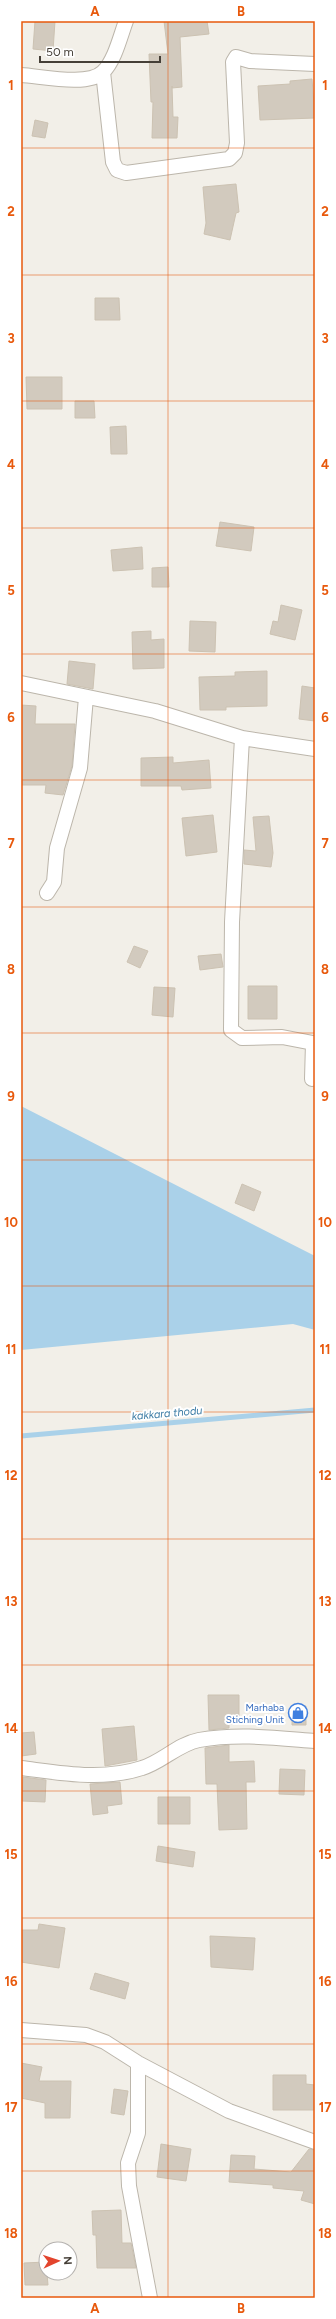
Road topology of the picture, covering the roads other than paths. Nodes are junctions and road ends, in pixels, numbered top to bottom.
1 (126, 21) edge
2 (315, 64) edge
3 (103, 72) junction
4 (21, 75) edge
5 (21, 683) edge
6 (86, 697) junction
7 (242, 738) junction
8 (315, 749) edge
9 (47, 893) dead end
10 (312, 1079) dead end
11 (315, 1741) edge
12 (21, 1768) edge
13 (21, 2030) edge
14 (138, 2063) junction
15 (315, 2142) edge
16 (150, 2298) edge

1 - 3 street
2 - 3 street
3 - 4 street
5 - 6 street
6 - 7 street
6 - 9 street
7 - 8 street
7 - 10 street
11 - 12 street
13 - 14 street
14 - 15 street
14 - 16 street

